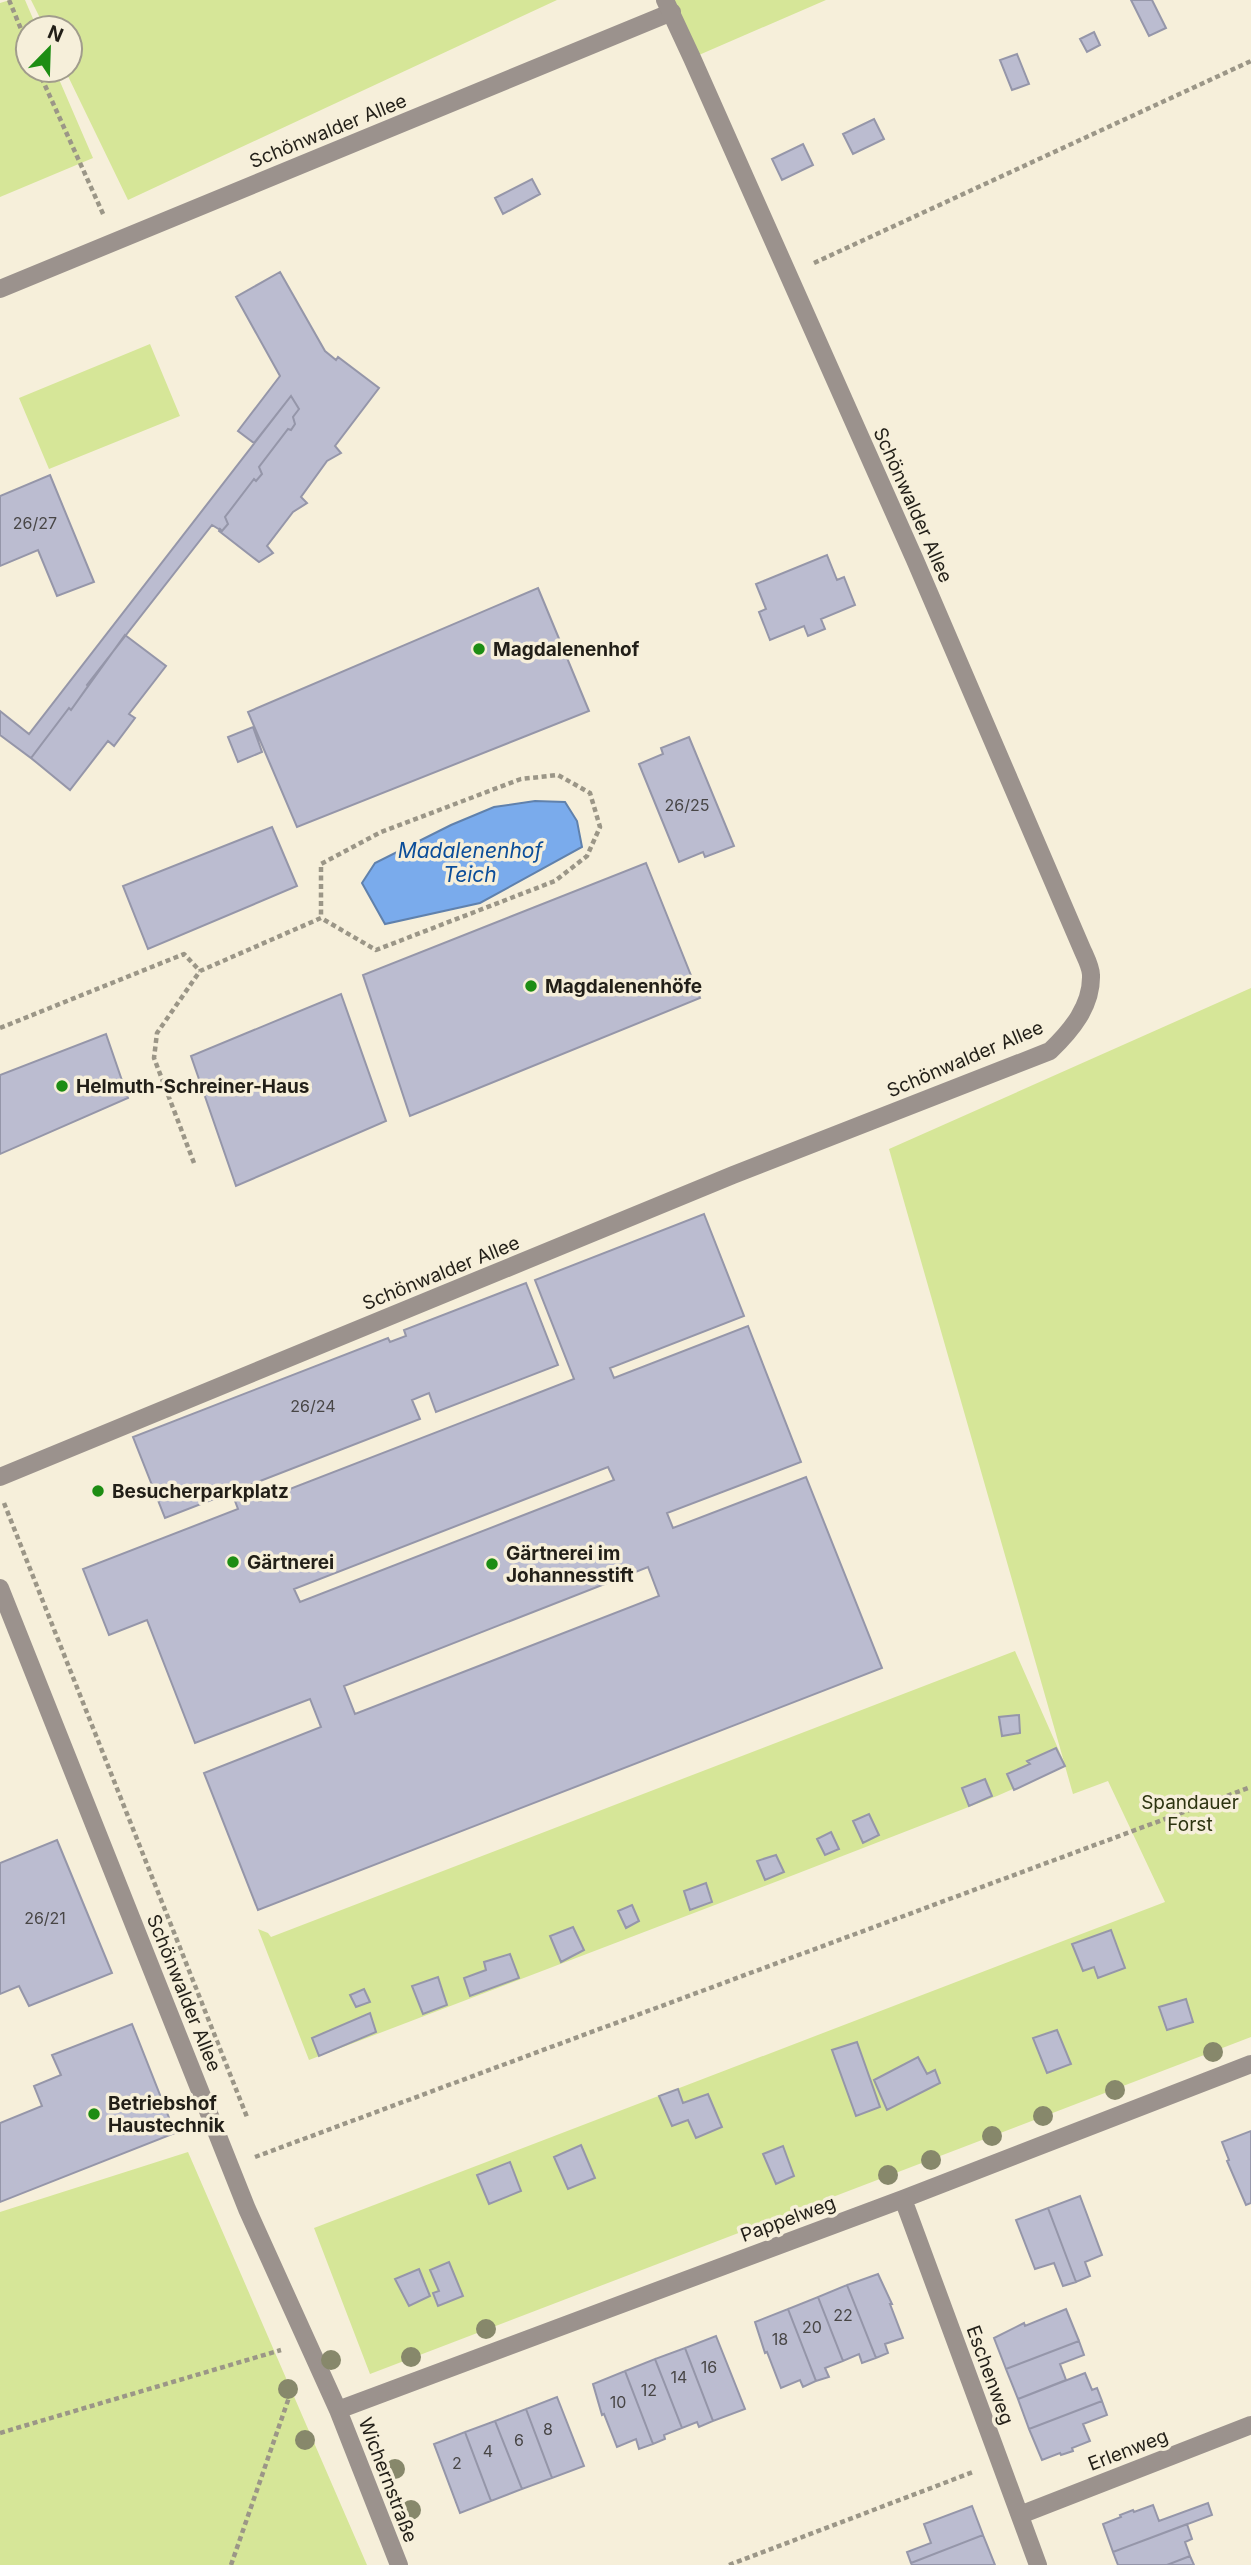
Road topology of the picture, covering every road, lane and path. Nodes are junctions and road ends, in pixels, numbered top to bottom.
1 (668, 6) edge
2 (1251, 61) edge
3 (44, 84) edge
4 (116, 242) junction
5 (789, 275) junction
6 (0, 289) edge
7 (321, 918) junction
8 (200, 971) junction
9 (0, 1028) edge
10 (194, 1163) dead end
11 (0, 1477) edge
12 (0, 1494) edge
13 (0, 1588) edge
14 (1251, 1787) edge
15 (1251, 2064) edge
16 (247, 2117) dead end
17 (232, 2166) junction
18 (903, 2199) junction
19 (308, 2342) junction
20 (338, 2410) junction
21 (1251, 2425) edge
22 (0, 2433) edge
23 (999, 2460) junction
24 (1020, 2515) junction
25 (231, 2565) edge
26 (399, 2565) edge
27 (729, 2565) edge
28 (1038, 2565) edge

1 - 4 street, Schönwalder Allee
1 - 5 street, Schönwalder Allee
2 - 5 path
3 - 4 path
4 - 6 street, Schönwalder Allee
5 - 11 street, Schönwalder Allee
7 - 7 path
7 - 8 path
8 - 9 path
8 - 10 path
12 - 16 path
13 - 17 street, Schönwalder Allee
14 - 17 path
15 - 18 street, Pappelweg
17 - 19 street, Schönwalder Allee
18 - 20 street, Pappelweg
18 - 23 street, Eschenweg
19 - 20 street, Schönwalder Allee
19 - 22 path
19 - 25 path
20 - 26 street, Wichernstraße
21 - 24 street, Erlenweg
23 - 24 street, Eschenweg
23 - 27 path
24 - 28 street, Eschenweg

